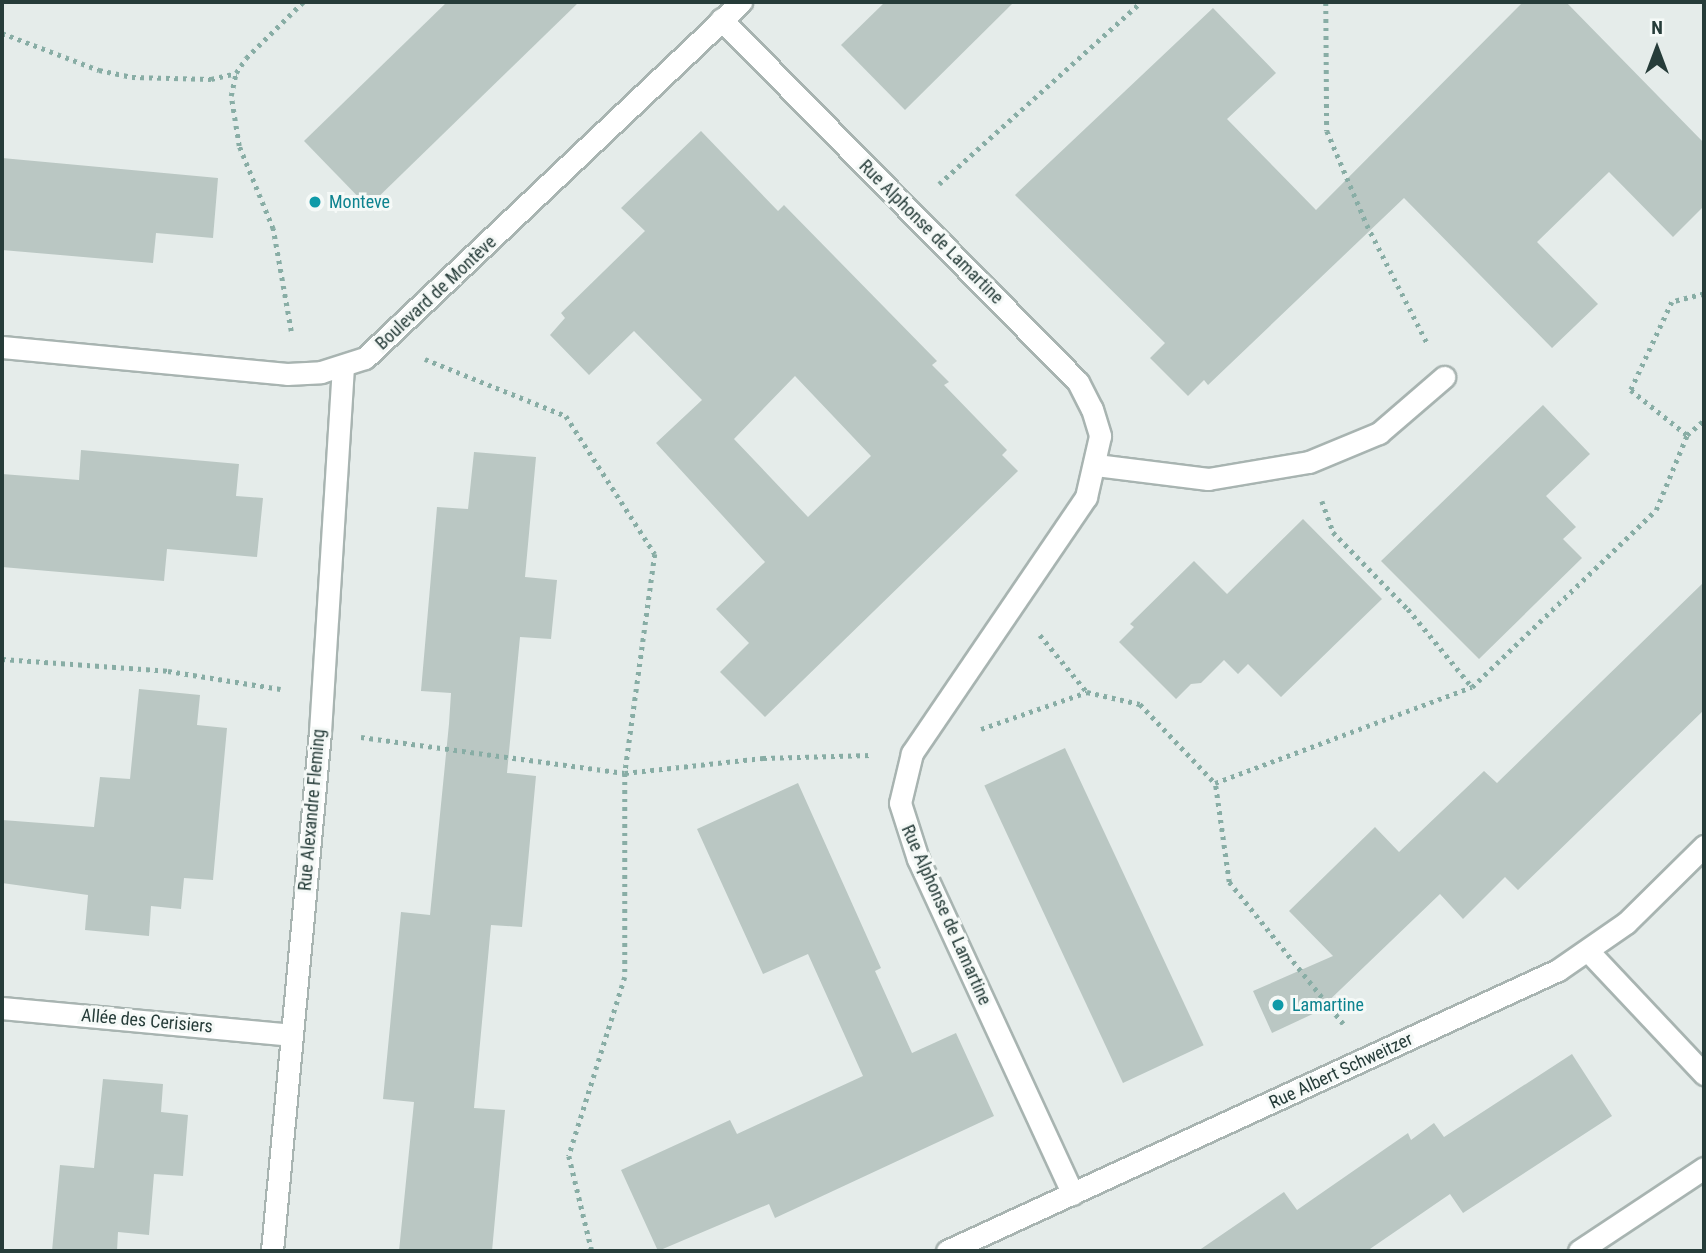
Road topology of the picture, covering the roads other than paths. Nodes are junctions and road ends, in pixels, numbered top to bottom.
1 (741, 2) edge
2 (721, 19) junction
3 (2, 347) edge
4 (343, 367) junction
5 (1444, 377) road end
6 (1096, 465) junction
7 (1704, 846) edge
8 (1589, 952) junction
9 (2, 1007) edge
10 (291, 1035) junction
11 (1704, 1074) edge
12 (1704, 1168) edge
13 (1073, 1194) junction
14 (272, 1251) edge
15 (947, 1251) edge
16 (1579, 1251) edge

1 - 2 street, Boulevard de Montève
2 - 4 street, Boulevard de Montève
2 - 6 street, Rue Alphonse de Lamartine
3 - 4 street, Boulevard de Montève
4 - 10 street, Rue Alexandre Fleming
5 - 6 street
6 - 13 street, Rue Alphonse de Lamartine
7 - 8 street, Rue Albert Schweitzer
8 - 11 street
8 - 13 street, Rue Albert Schweitzer
9 - 10 street, Allée des Cerisiers
10 - 14 street, Rue Alexandre Fleming
12 - 16 street
13 - 15 street, Rue Albert Schweitzer

